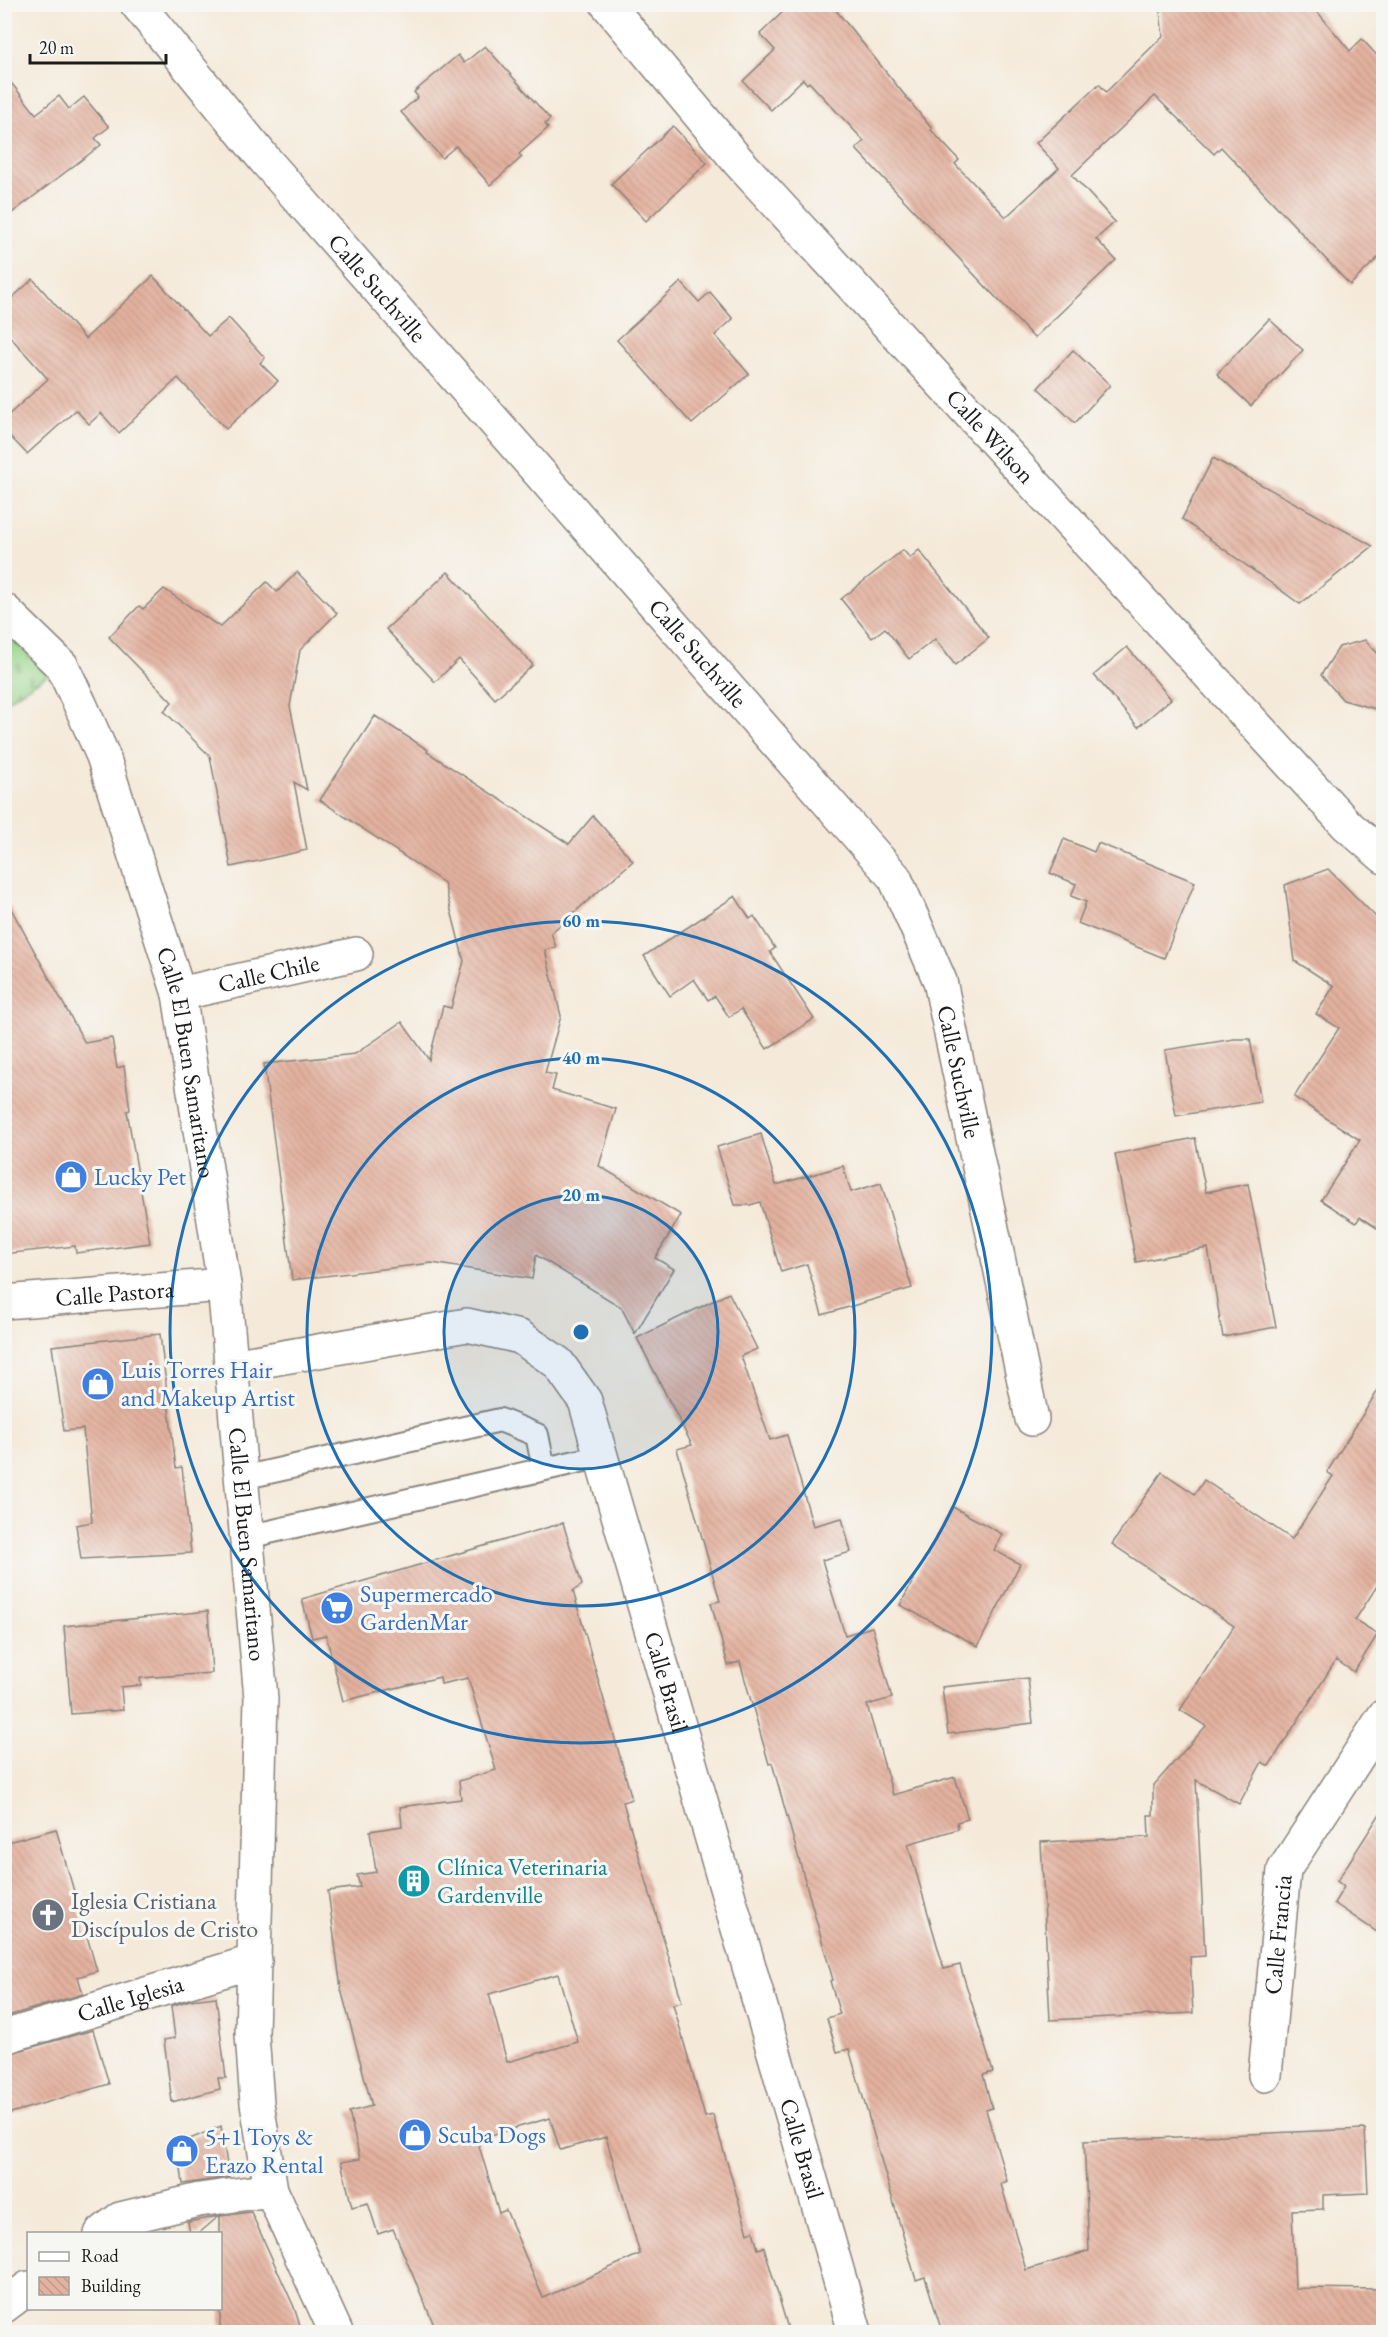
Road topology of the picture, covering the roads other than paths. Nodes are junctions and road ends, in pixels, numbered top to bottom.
1 (137, 4) edge
2 (607, 4) edge
3 (4, 610) edge
4 (1383, 857) edge
5 (356, 954) dead end
6 (179, 994) junction
7 (224, 1285) junction
8 (4, 1302) edge
9 (232, 1366) junction
10 (1032, 1419) dead end
11 (602, 1456) junction
12 (544, 1469) junction
13 (242, 1478) junction
14 (247, 1537) junction
15 (1383, 1716) edge
16 (255, 1961) junction
17 (4, 2037) edge
18 (1265, 2074) dead end
19 (271, 2190) junction
20 (104, 2232) edge
21 (27, 2289) edge
22 (4, 2306) edge
23 (336, 2332) edge
24 (855, 2332) edge

1 - 10 street, Calle Suchville
2 - 4 street, Calle Wilson
3 - 6 street, Calle El Buen Samaritano
5 - 6 street, Calle Chile
6 - 7 street, Calle El Buen Samaritano
7 - 8 street, Calle Pastora
7 - 9 street, Calle El Buen Samaritano
9 - 11 street, Calle Brasil
9 - 13 street, Calle El Buen Samaritano
11 - 12 lane
11 - 24 street, Calle Brasil
12 - 13 lane
12 - 14 lane
13 - 14 street, Calle El Buen Samaritano
14 - 16 street, Calle El Buen Samaritano
15 - 18 street, Calle Francia
16 - 17 street, Calle Iglesia
16 - 19 street, Calle El Buen Samaritano
19 - 20 street
19 - 23 street, Calle El Buen Samaritano
21 - 22 street

